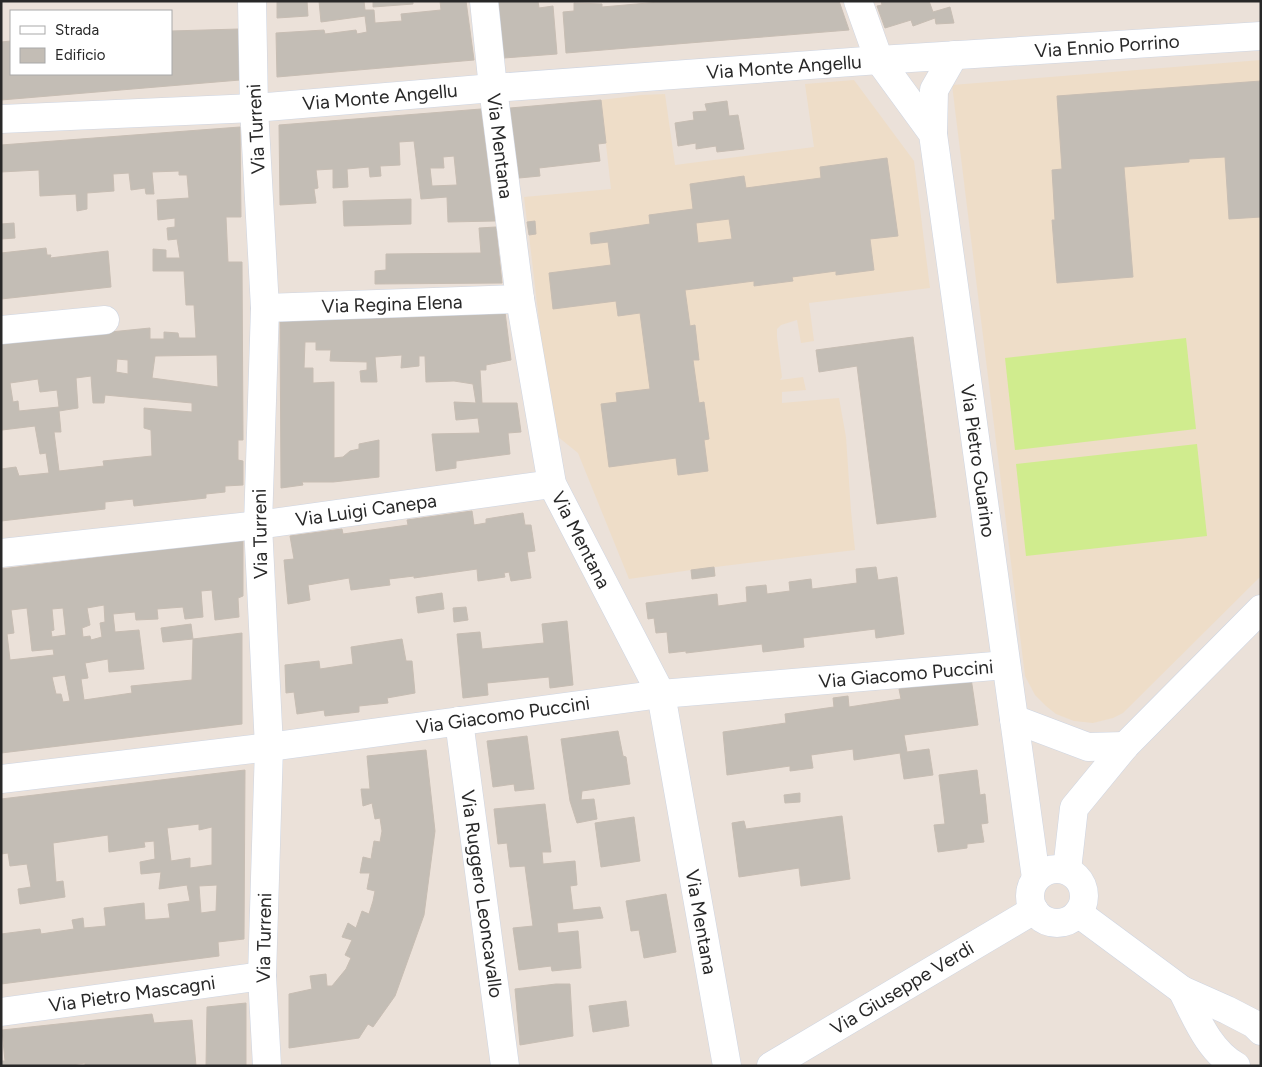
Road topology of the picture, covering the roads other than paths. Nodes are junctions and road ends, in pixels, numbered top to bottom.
1 (252, 1) edge
2 (484, 1) edge
3 (858, 1) edge
4 (1261, 36) edge
5 (954, 55) junction
6 (878, 60) junction
7 (493, 88) junction
8 (254, 108) junction
9 (1, 119) edge
10 (933, 134) junction
11 (520, 299) junction
12 (265, 308) junction
13 (105, 320) dead end
14 (1, 330) edge
15 (552, 484) junction
16 (258, 525) junction
17 (1, 553) edge
18 (1261, 608) edge
19 (1006, 665) junction
20 (661, 694) junction
21 (1014, 719) junction
22 (459, 722) junction
23 (1125, 746) junction
24 (269, 747) junction
25 (1, 779) edge
26 (1067, 870) junction
27 (1036, 878) junction
28 (1034, 910) junction
29 (1078, 913) junction
30 (262, 976) junction
31 (1182, 990) junction
32 (1, 1012) edge
33 (1259, 1026) edge
34 (1229, 1064) edge
35 (266, 1066) edge
36 (505, 1066) edge
37 (727, 1066) edge
38 (771, 1066) edge

1 - 8 street, Via Turreni
2 - 7 street, Via Mentana
3 - 6 street, Via Pietro Guarino
4 - 5 street, Via Ennio Porrino
5 - 6 street, Via Ennio Porrino
5 - 10 street
6 - 7 street, Via Monte Angellu
6 - 10 street, Via Pietro Guarino
7 - 8 street, Via Monte Angellu
7 - 11 street, Via Mentana
8 - 9 street, Via Monte Angellu
8 - 12 street, Via Turreni
10 - 19 street, Via Pietro Guarino
11 - 12 street, Via Regina Elena
11 - 15 street, Via Mentana
12 - 16 street, Via Turreni
13 - 14 street
15 - 16 street, Via Luigi Canepa
15 - 20 street, Via Mentana
16 - 17 street, Via Luigi Canepa
16 - 24 street, Via Turreni
18 - 23 street
19 - 20 street, Via Giacomo Puccini
19 - 21 street, Via Pietro Guarino
20 - 22 street, Via Giacomo Puccini
20 - 37 street, Via Mentana
21 - 23 street
21 - 27 street, Via Pietro Guarino
22 - 24 street, Via Giacomo Puccini
22 - 36 street, Via Ruggero Leoncavallo
23 - 26 street
24 - 25 street, Via Giacomo Puccini
24 - 30 street, Via Turreni
26 - 27 street
26 - 29 street
27 - 28 street
28 - 29 street
28 - 38 street, Via Giuseppe Verdi
29 - 31 street
30 - 32 street, Via Pietro Mascagni
30 - 35 street, Via Turreni
31 - 33 street
31 - 34 street

